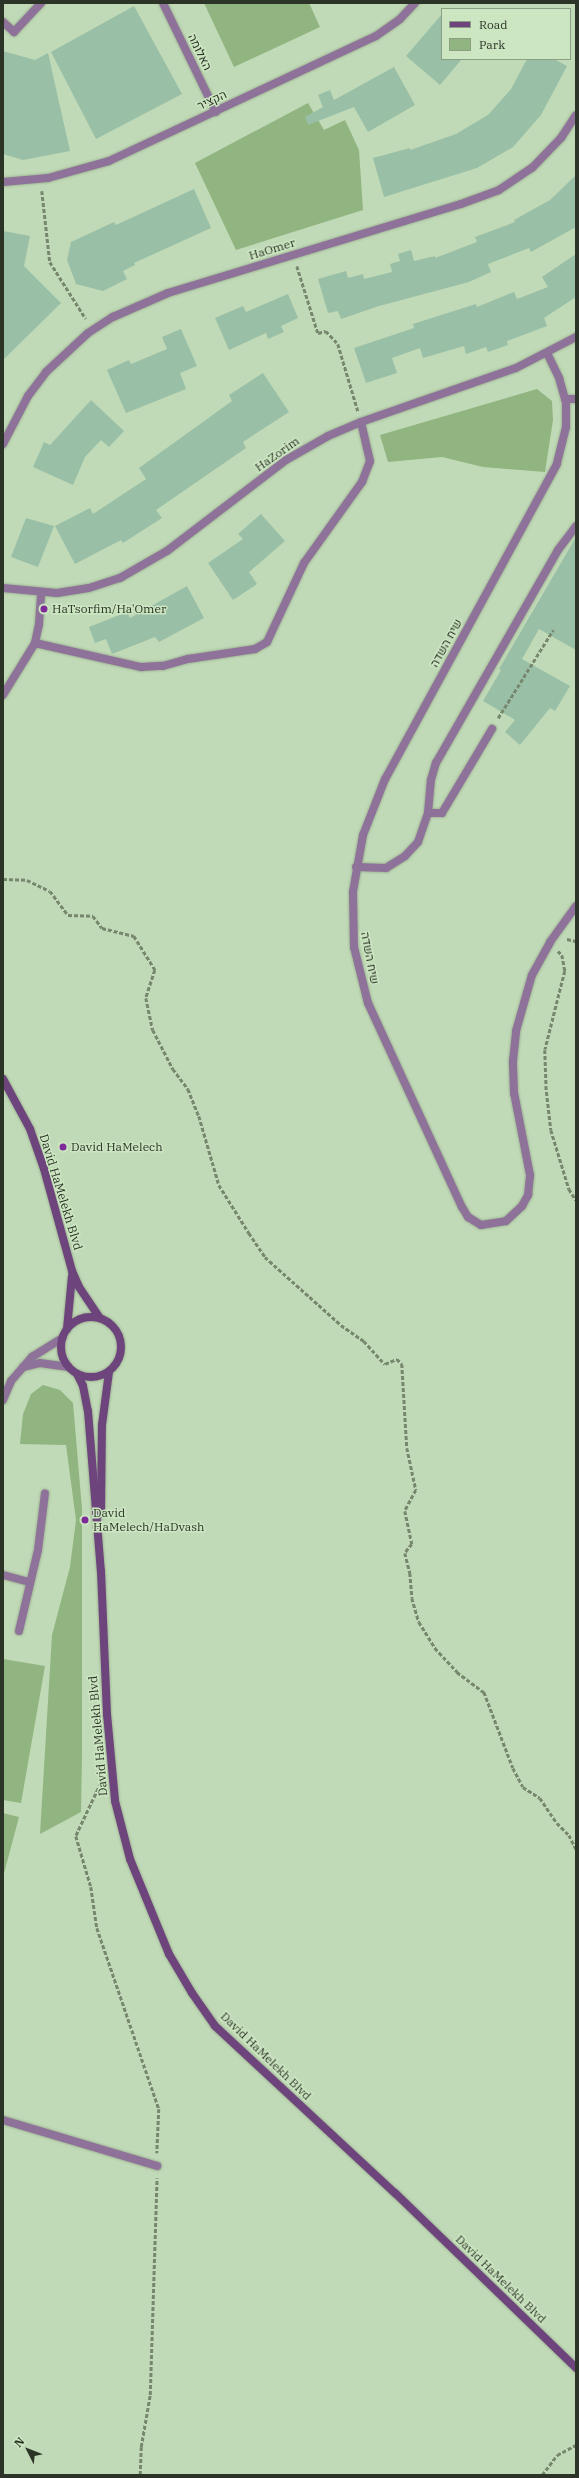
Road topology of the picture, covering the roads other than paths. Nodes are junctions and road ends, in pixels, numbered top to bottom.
1 (41, 3) edge
2 (163, 3) edge
3 (415, 3) edge
4 (3, 22) edge
5 (216, 112) junction
6 (576, 115) edge
7 (3, 182) edge
8 (576, 337) edge
9 (547, 354) junction
10 (565, 399) junction
11 (576, 399) edge
12 (361, 422) junction
13 (3, 444) edge
14 (576, 526) edge
15 (3, 588) edge
16 (41, 593) junction
17 (35, 643) junction
18 (3, 695) edge
19 (492, 729) road end
20 (428, 813) junction
21 (356, 867) junction
22 (576, 906) edge
23 (3, 1078) edge
24 (72, 1271) junction
25 (100, 1318) junction
26 (67, 1329) junction
27 (62, 1338) junction
28 (22, 1367) junction
29 (69, 1367) junction
30 (109, 1372) junction
31 (77, 1374) junction
32 (3, 1400) edge
33 (45, 1493) dead end
34 (101, 1571) junction
35 (3, 1575) edge
36 (30, 1582) junction
37 (19, 1631) dead end
38 (3, 2120) edge
39 (157, 2166) road end
40 (576, 2368) edge

1 - 4 street
2 - 5 street, האלומה
3 - 5 street, הקציר
5 - 7 street, הקציר
6 - 13 street, HaOmer
8 - 9 street, HaZorim
9 - 10 street, שיח השדה
9 - 12 street, HaZorim
10 - 11 street
10 - 21 street, שיח השדה
12 - 16 street, HaZorim
12 - 17 street
14 - 20 street
15 - 16 street, HaZorim
16 - 17 street
17 - 18 street
19 - 20 street
20 - 21 street
21 - 22 street, שיח השדה
23 - 24 street, David HaMelekh Blvd
24 - 25 street, David HaMelekh Blvd
24 - 26 street, David HaMelekh Blvd
25 - 26 street
25 - 30 street
26 - 27 street
27 - 28 street
27 - 29 street
28 - 29 street
28 - 32 street
29 - 31 street
30 - 31 street
30 - 34 street, David HaMelekh Blvd
31 - 34 street, David HaMelekh Blvd
33 - 36 street
34 - 40 street, David HaMelekh Blvd
35 - 36 street
36 - 37 street
38 - 39 street

